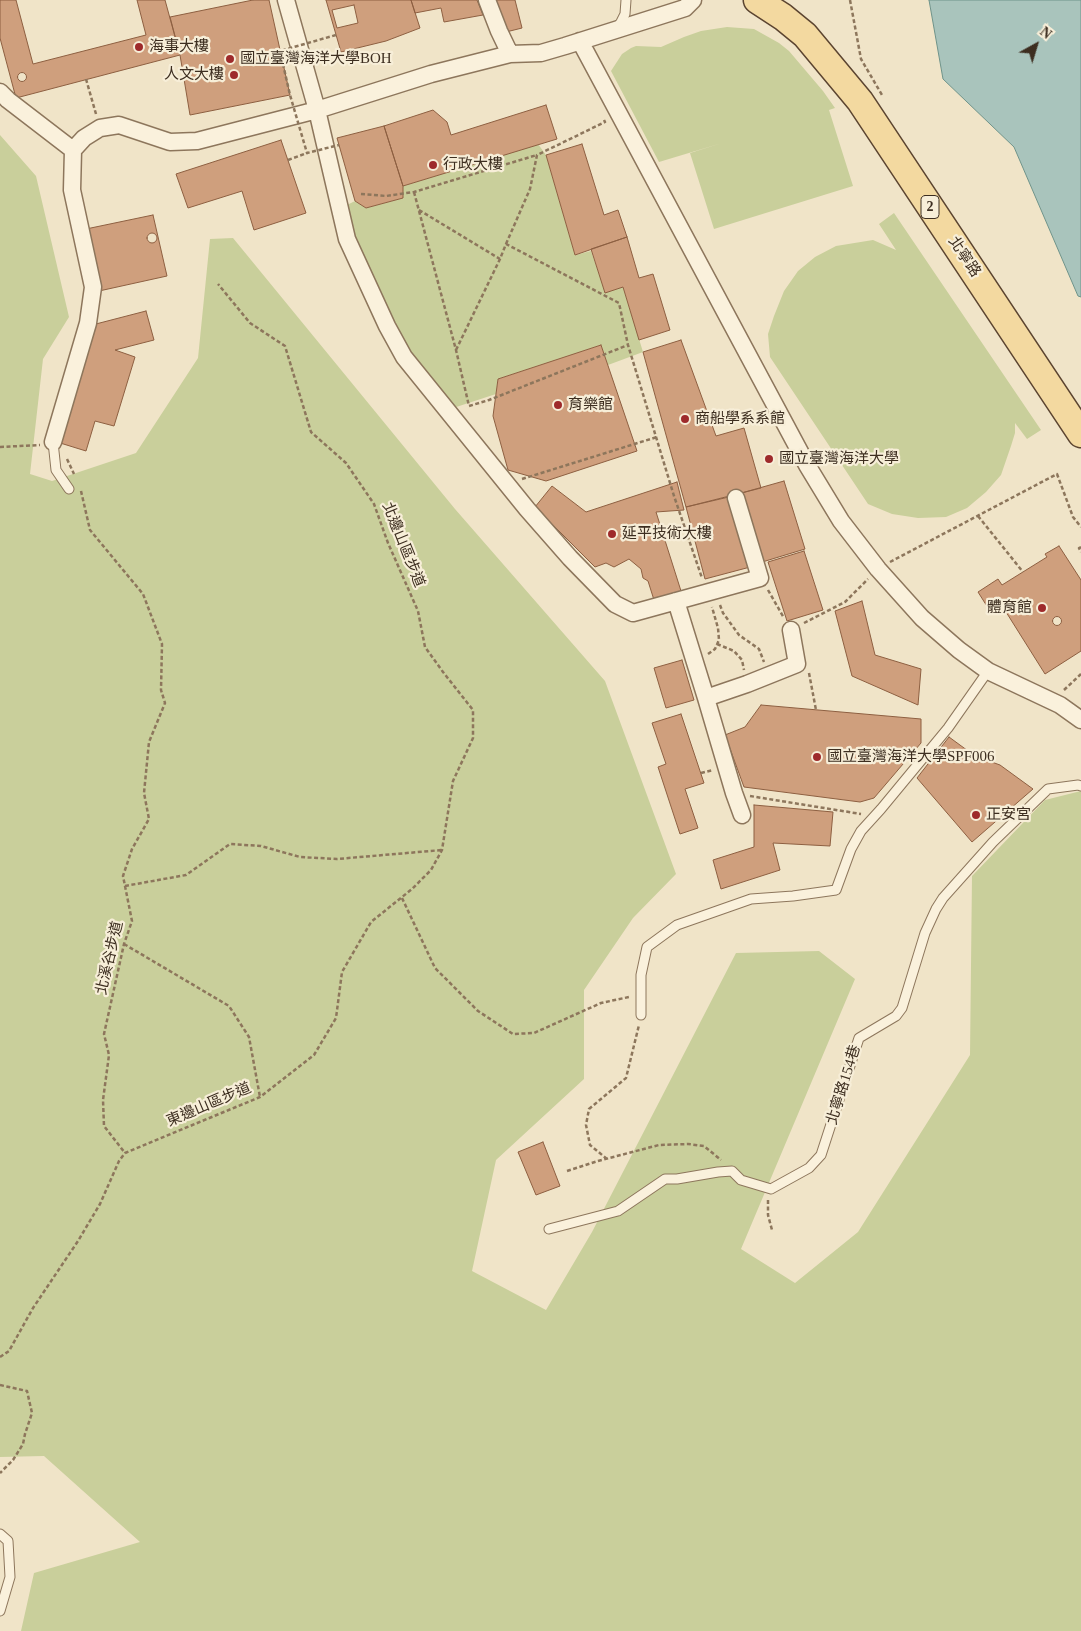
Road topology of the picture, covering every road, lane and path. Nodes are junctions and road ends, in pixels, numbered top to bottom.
1 (286, 0) edge
2 (487, 0) edge
3 (626, 0) edge
4 (693, 0) edge
5 (757, 0) edge
6 (850, 0) edge
7 (614, 31) junction
8 (336, 35) dead end
9 (580, 41) junction
10 (510, 54) junction
11 (86, 80) dead end
12 (0, 92) edge
13 (884, 98) dead end
14 (317, 110) junction
15 (601, 114) dead end
16 (100, 128) junction
17 (339, 145) dead end
18 (73, 150) junction
19 (307, 153) junction
20 (536, 155) junction
21 (288, 160) dead end
22 (414, 192) junction
23 (361, 194) dead end
24 (419, 210) junction
25 (506, 244) junction
26 (500, 259) junction
27 (218, 284) dead end
28 (628, 345) junction
29 (456, 350) junction
30 (1081, 434) edge
31 (657, 437) junction
32 (53, 442) junction
33 (0, 447) edge
34 (76, 479) dead end
35 (506, 484) junction
36 (80, 488) dead end
37 (68, 489) dead end
38 (736, 498) dead end
39 (978, 516) junction
40 (1081, 527) edge
41 (1081, 547) edge
42 (1081, 552) edge
43 (878, 569) junction
44 (1023, 572) dead end
45 (760, 578) junction
46 (711, 592) junction
47 (676, 601) junction
48 (791, 630) junction
49 (717, 644) junction
50 (695, 661) junction
51 (797, 664) junction
52 (988, 671) junction
53 (1081, 674) edge
54 (770, 675) junction
55 (747, 684) junction
56 (1064, 688) dead end
57 (706, 698) junction
58 (816, 710) dead end
59 (1081, 720) edge
60 (1081, 786) edge
61 (734, 793) junction
62 (742, 815) dead end
63 (874, 816) junction
64 (442, 850) junction
65 (125, 886) junction
66 (402, 898) junction
67 (124, 944) junction
68 (641, 995) junction
69 (642, 1016) joint
70 (260, 1097) junction
71 (125, 1153) junction
72 (606, 1158) junction
73 (567, 1171) dead end
74 (732, 1172) junction
75 (771, 1189) junction
76 (549, 1229) dead end
77 (772, 1230) dead end
78 (0, 1357) edge
79 (0, 1385) edge
80 (0, 1473) edge
81 (0, 1534) edge
82 (0, 1611) edge

1 - 14 street
2 - 10 street
3 - 7 lane
4 - 7 street
5 - 30 main road, 北寧路 / 2
6 - 13 path
7 - 9 street
8 - 19 path, bridge
9 - 10 street
9 - 43 street
10 - 14 street
11 - 16 path
12 - 18 street
14 - 16 street
14 - 35 street
15 - 20 path
16 - 18 street
17 - 19 path, bridge
18 - 32 street
19 - 21 path
20 - 22 path
20 - 25 path
22 - 23 path
22 - 24 path
24 - 26 path
24 - 29 path
25 - 26 path
25 - 28 path
26 - 29 path
27 - 64 path, 北邊山區步道
28 - 29 path
28 - 31 path
31 - 35 path
31 - 46 path
32 - 33 path
32 - 34 path
32 - 37 lane
35 - 47 street
36 - 65 path, 北溪谷步道
38 - 45 street
39 - 40 path
39 - 43 path
39 - 44 path
41 - 42 path
43 - 48 path
43 - 52 street
45 - 46 street
45 - 48 path
46 - 47 street
46 - 49 path
46 - 54 path
47 - 50 street
48 - 51 street
49 - 50 path
49 - 55 path
50 - 57 street
51 - 54 street
51 - 58 path
52 - 59 street
52 - 63 lane
53 - 56 path
54 - 55 street
55 - 57 street
57 - 61 street
60 - 75 lane, 北寧路154巷
61 - 62 street
61 - 63 path
63 - 68 lane
64 - 65 path
64 - 66 path, 東邊山區步道
65 - 67 path, 北溪谷步道
66 - 68 path
66 - 70 path, 東邊山區步道
67 - 70 path
67 - 71 path, 北溪谷步道
68 - 69 lane
69 - 72 path
70 - 71 path, 東邊山區步道
71 - 78 path
72 - 73 path
72 - 74 path
74 - 75 lane
74 - 76 lane
75 - 77 path
79 - 80 path
81 - 82 lane

